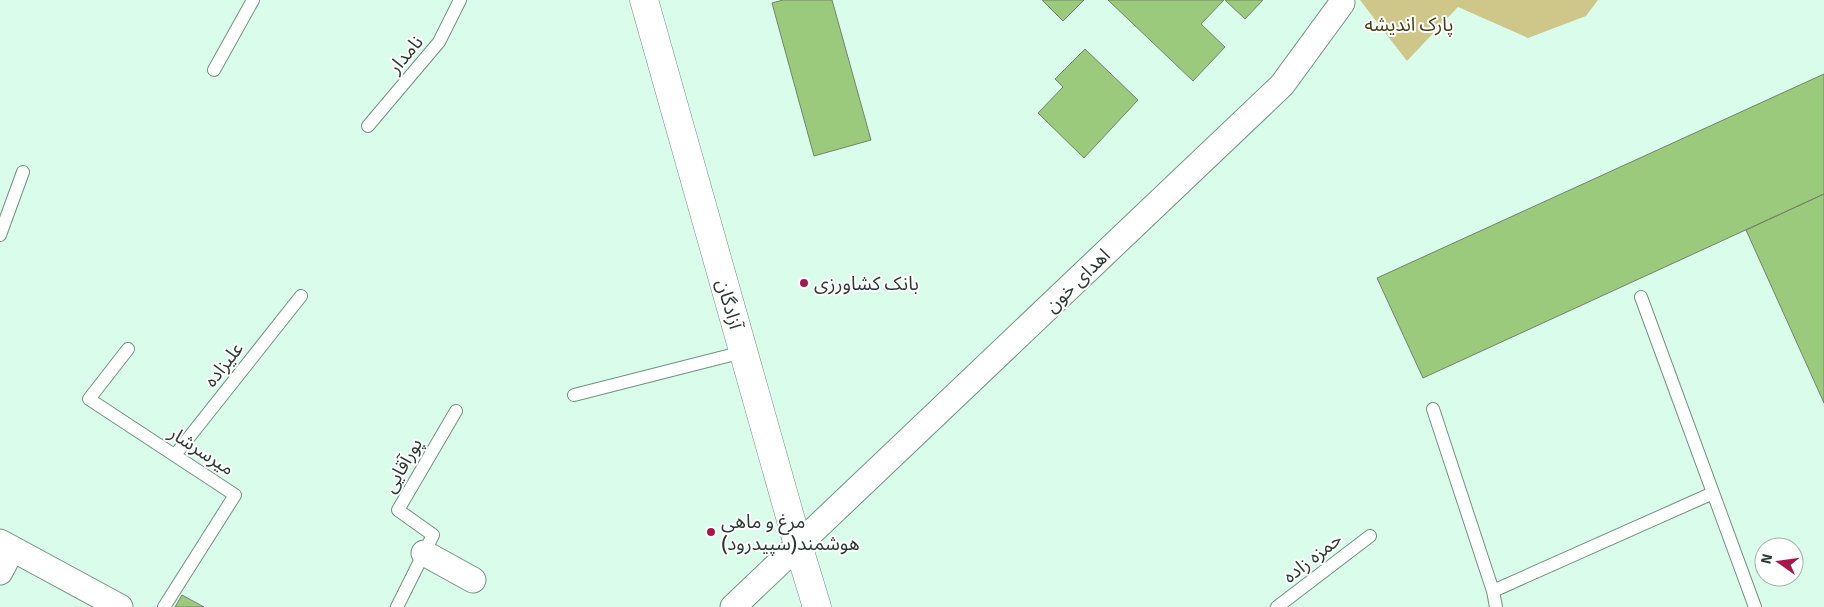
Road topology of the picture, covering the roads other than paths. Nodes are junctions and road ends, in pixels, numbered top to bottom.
1 (253, 0) edge
2 (460, 0) edge
3 (644, 0) edge
4 (1342, 3) dead end
5 (214, 70) dead end
6 (368, 126) dead end
7 (23, 172) dead end
8 (0, 234) edge
9 (301, 296) dead end
10 (1641, 296) dead end
11 (128, 349) dead end
12 (743, 352) junction
13 (574, 394) dead end
14 (1433, 409) dead end
15 (456, 411) dead end
16 (175, 455) junction
17 (1713, 493) junction
18 (1370, 536) dead end
19 (798, 545) junction
20 (6, 546) edge
21 (424, 553) junction
22 (0, 572) edge
23 (473, 580) dead end
24 (1493, 591) junction
25 (120, 607) edge
26 (164, 607) edge
27 (397, 607) edge
28 (734, 607) edge
29 (817, 607) edge
30 (1277, 607) edge
31 (1496, 607) edge
32 (1755, 607) edge

1 - 5 lane
2 - 6 lane, نامدار
3 - 12 main road, آزادگان
4 - 19 street, اهدای خون
7 - 8 lane
9 - 16 lane, علیزاده
10 - 17 lane
11 - 16 lane, میرسرشار
12 - 13 lane
12 - 19 main road, آزادگان
14 - 24 lane
15 - 21 lane, پورآقایی
16 - 26 lane, میرسرشار
17 - 24 lane
17 - 32 lane
18 - 30 lane, حمزه زاده
19 - 28 street, اهدای خون
19 - 29 main road, آزادگان
20 - 22 street
20 - 25 street
21 - 23 street
21 - 27 lane, پورآقایی
24 - 31 lane

